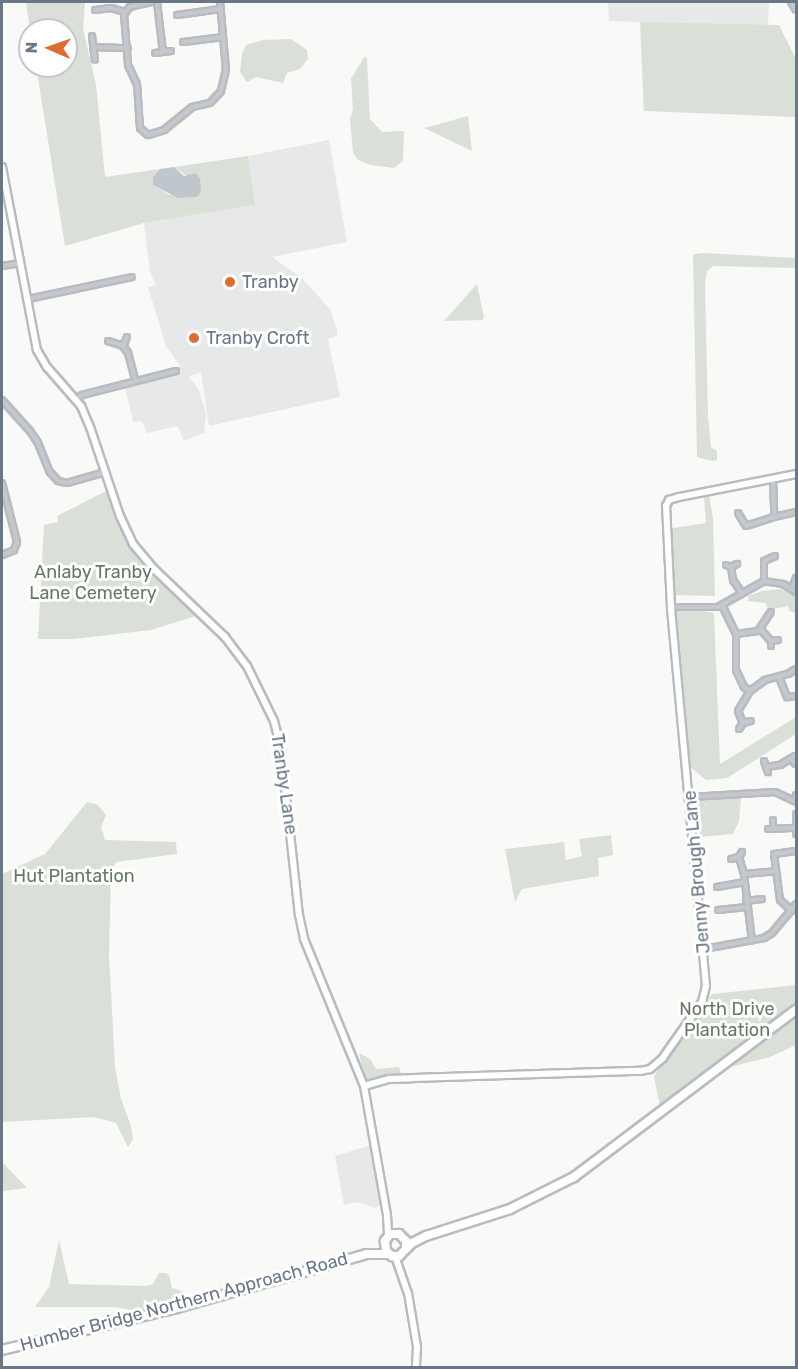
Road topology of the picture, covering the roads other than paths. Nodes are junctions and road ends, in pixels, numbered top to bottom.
1 (151, 2) edge
2 (157, 2) edge
3 (220, 2) edge
4 (791, 2) edge
5 (221, 9) junction
6 (95, 10) dead end
7 (796, 10) edge
8 (125, 12) junction
9 (177, 15) dead end
10 (92, 36) dead end
11 (222, 37) junction
12 (183, 42) dead end
13 (94, 47) junction
14 (128, 48) junction
15 (171, 51) dead end
16 (163, 52) junction
17 (154, 53) dead end
18 (95, 60) dead end
19 (2, 170) edge
20 (20, 263) junction
21 (2, 266) edge
22 (132, 276) dead end
23 (27, 300) junction
24 (127, 337) dead end
25 (108, 341) dead end
26 (123, 346) junction
27 (176, 371) dead end
28 (135, 380) junction
29 (77, 399) junction
30 (2, 400) edge
31 (106, 472) junction
32 (796, 474) edge
33 (772, 479) junction
34 (2, 483) edge
35 (796, 512) edge
36 (738, 513) dead end
37 (774, 517) junction
38 (2, 555) edge
39 (775, 556) dead end
40 (737, 564) dead end
41 (726, 565) dead end
42 (731, 567) junction
43 (796, 578) edge
44 (764, 581) junction
45 (792, 588) junction
46 (741, 592) junction
47 (796, 592) edge
48 (722, 605) junction
49 (671, 607) junction
50 (772, 611) dead end
51 (761, 630) junction
52 (736, 634) junction
53 (778, 640) dead end
54 (796, 669) edge
55 (779, 677) junction
56 (750, 691) junction
57 (796, 696) edge
58 (751, 721) dead end
59 (743, 723) junction
60 (739, 729) dead end
61 (795, 756) edge
62 (790, 759) junction
63 (764, 761) dead end
64 (796, 764) edge
65 (796, 795) edge
66 (690, 797) junction
67 (796, 801) edge
68 (796, 814) edge
69 (773, 820) dead end
70 (796, 831) edge
71 (796, 850) edge
72 (742, 852) dead end
73 (739, 857) junction
74 (731, 859) dead end
75 (776, 871) junction
76 (744, 874) junction
77 (744, 882) junction
78 (717, 887) dead end
79 (762, 899) dead end
80 (746, 901) junction
81 (796, 904) edge
82 (747, 907) junction
83 (718, 910) dead end
84 (792, 911) junction
85 (752, 942) junction
86 (704, 949) junction
87 (796, 1010) edge
88 (364, 1086) junction
89 (393, 1236) junction
90 (426, 1236) junction
91 (405, 1250) junction
92 (366, 1254) junction
93 (392, 1255) junction
94 (403, 1273) junction
95 (2, 1350) edge
96 (416, 1368) edge

1 - 8 street
2 - 16 street
3 - 5 street
4 - 7 street
5 - 9 street
5 - 11 street
6 - 8 street
8 - 14 street
10 - 13 street
11 - 12 street
11 - 14 street
13 - 14 street
13 - 18 street
15 - 16 street
16 - 17 street
19 - 20 main road, Tranby Lane
20 - 21 street
20 - 23 main road, Tranby Lane
22 - 23 street
23 - 29 main road, Tranby Lane
24 - 26 street
25 - 26 street
26 - 28 street
27 - 28 street
28 - 29 street
29 - 31 main road, Tranby Lane
30 - 31 street
31 - 88 main road, Tranby Lane
32 - 33 main road, Jenny Brough Lane
33 - 37 street
33 - 49 main road, Jenny Brough Lane
34 - 38 street
35 - 37 street
36 - 37 street
39 - 44 street
40 - 42 street
41 - 42 street
42 - 46 street
43 - 45 street
44 - 45 street
44 - 46 street
45 - 47 street
46 - 48 street
48 - 49 street
48 - 52 street
49 - 66 main road, Jenny Brough Lane
50 - 51 street
51 - 52 street
51 - 53 street
52 - 56 street
54 - 55 street
55 - 56 street
55 - 57 street
56 - 59 street
58 - 59 street
59 - 60 street
61 - 62 street
62 - 63 street
62 - 64 street
65 - 67 street
66 - 67 street
66 - 86 main road, Jenny Brough Lane
68 - 70 street
69 - 70 street
71 - 75 street
72 - 73 street
73 - 74 street
73 - 76 street
75 - 76 street
75 - 84 street
76 - 77 street
77 - 78 street
77 - 80 street
79 - 80 street
80 - 82 street
81 - 84 street
82 - 83 street
82 - 85 street
84 - 85 street
85 - 86 street
86 - 88 main road, Jenny Brough Lane
87 - 90 highway
88 - 89 main road, Tranby Lane
89 - 90 highway
89 - 91 highway
89 - 92 highway, Humber Bridge Northern Approach Road
89 - 93 highway
90 - 91 highway
91 - 93 highway
91 - 94 main road
92 - 93 highway, Humber Bridge Northern Approach Road
92 - 95 highway, Humber Bridge Northern Approach Road
93 - 94 main road
94 - 96 main road

